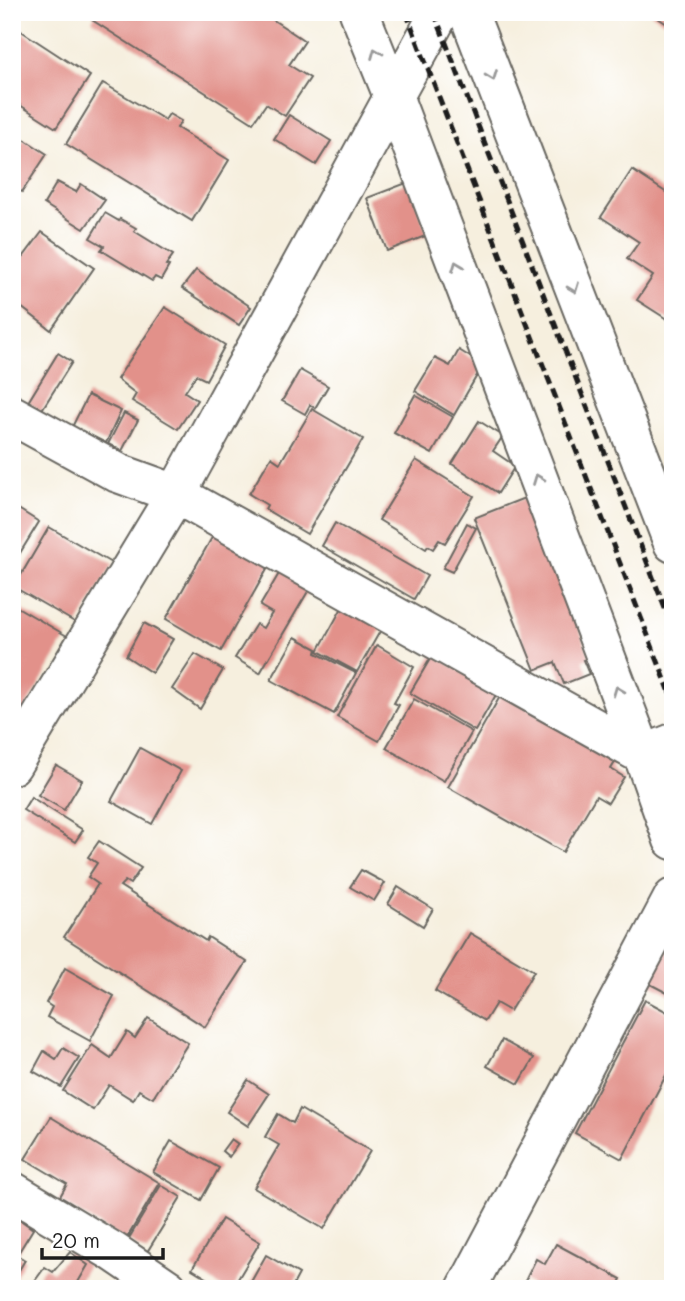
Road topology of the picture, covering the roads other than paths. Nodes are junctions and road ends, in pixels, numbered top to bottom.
1 (359, 12) edge
2 (440, 12) edge
3 (468, 12) edge
4 (393, 96) junction
5 (12, 415) edge
6 (176, 494) junction
7 (673, 543) edge
8 (658, 749) edge
9 (12, 765) edge
10 (673, 840) edge
11 (673, 898) edge
12 (12, 1191) edge
13 (168, 1289) edge
14 (466, 1289) edge

4 -> 1 street
2 - 4 street
3 -> 7 street
4 - 6 street
8 -> 4 street
5 - 6 street
6 - 8 street
6 - 9 street
8 - 10 street
11 - 14 street
12 - 13 street

